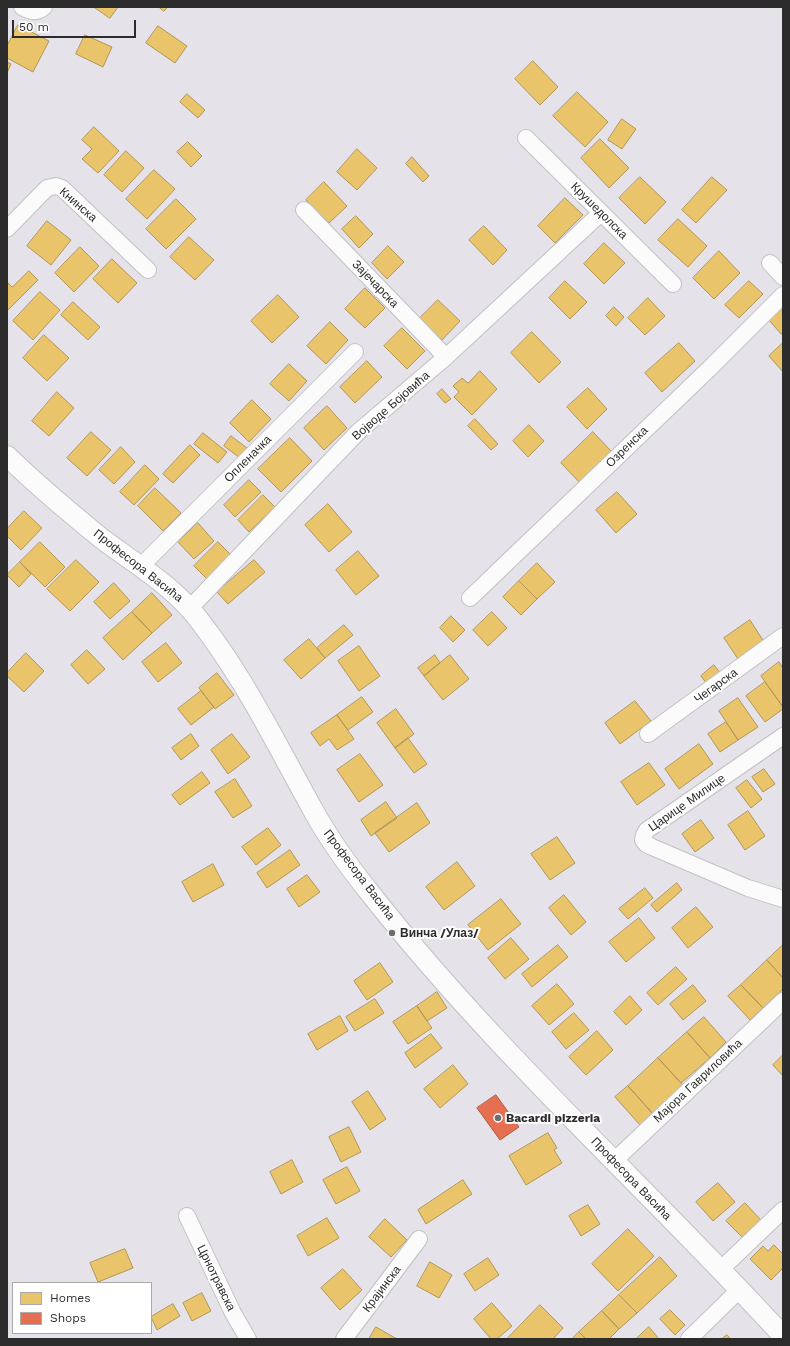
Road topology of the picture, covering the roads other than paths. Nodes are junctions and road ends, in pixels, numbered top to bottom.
1 (22, 7) edge
2 (44, 7) edge
3 (526, 138) dead end
4 (304, 210) dead end
5 (601, 213) junction
6 (7, 229) edge
7 (770, 263) dead end
8 (148, 270) dead end
9 (783, 277) edge
10 (673, 284) dead end
11 (783, 295) edge
12 (355, 352) dead end
13 (446, 357) junction
14 (7, 456) edge
15 (141, 566) junction
16 (470, 598) dead end
17 (190, 608) junction
18 (783, 636) edge
19 (648, 734) dead end
20 (783, 736) edge
21 (783, 899) edge
22 (783, 1001) edge
23 (614, 1161) junction
24 (783, 1210) edge
25 (187, 1216) dead end
26 (419, 1239) dead end
27 (720, 1270) junction
28 (740, 1290) junction
29 (783, 1336) edge
30 (248, 1339) edge
31 (344, 1339) edge
32 (689, 1339) edge

1 - 2 street
3 - 5 street, Крушедолска
4 - 13 street, Зајечарска
5 - 10 street, Крушедолска
5 - 13 street, Војводе Бојовића
6 - 8 street, Книнска
7 - 9 street
11 - 16 street, Озренска
12 - 15 street, Опленачка
13 - 17 street, Војводе Бојовића
14 - 15 street, Професора Васића
15 - 17 street, Професора Васића
17 - 23 street, Професора Васића
18 - 19 street, Чегарска
20 - 21 street, Царице Милице
22 - 23 street, Мајора Гавриловића
23 - 27 street, Професора Васића
24 - 27 street
25 - 30 street, Црнотравска
26 - 31 street, Крајинска
27 - 28 street, Професора Васића
28 - 29 street, Професора Васића
28 - 32 street

